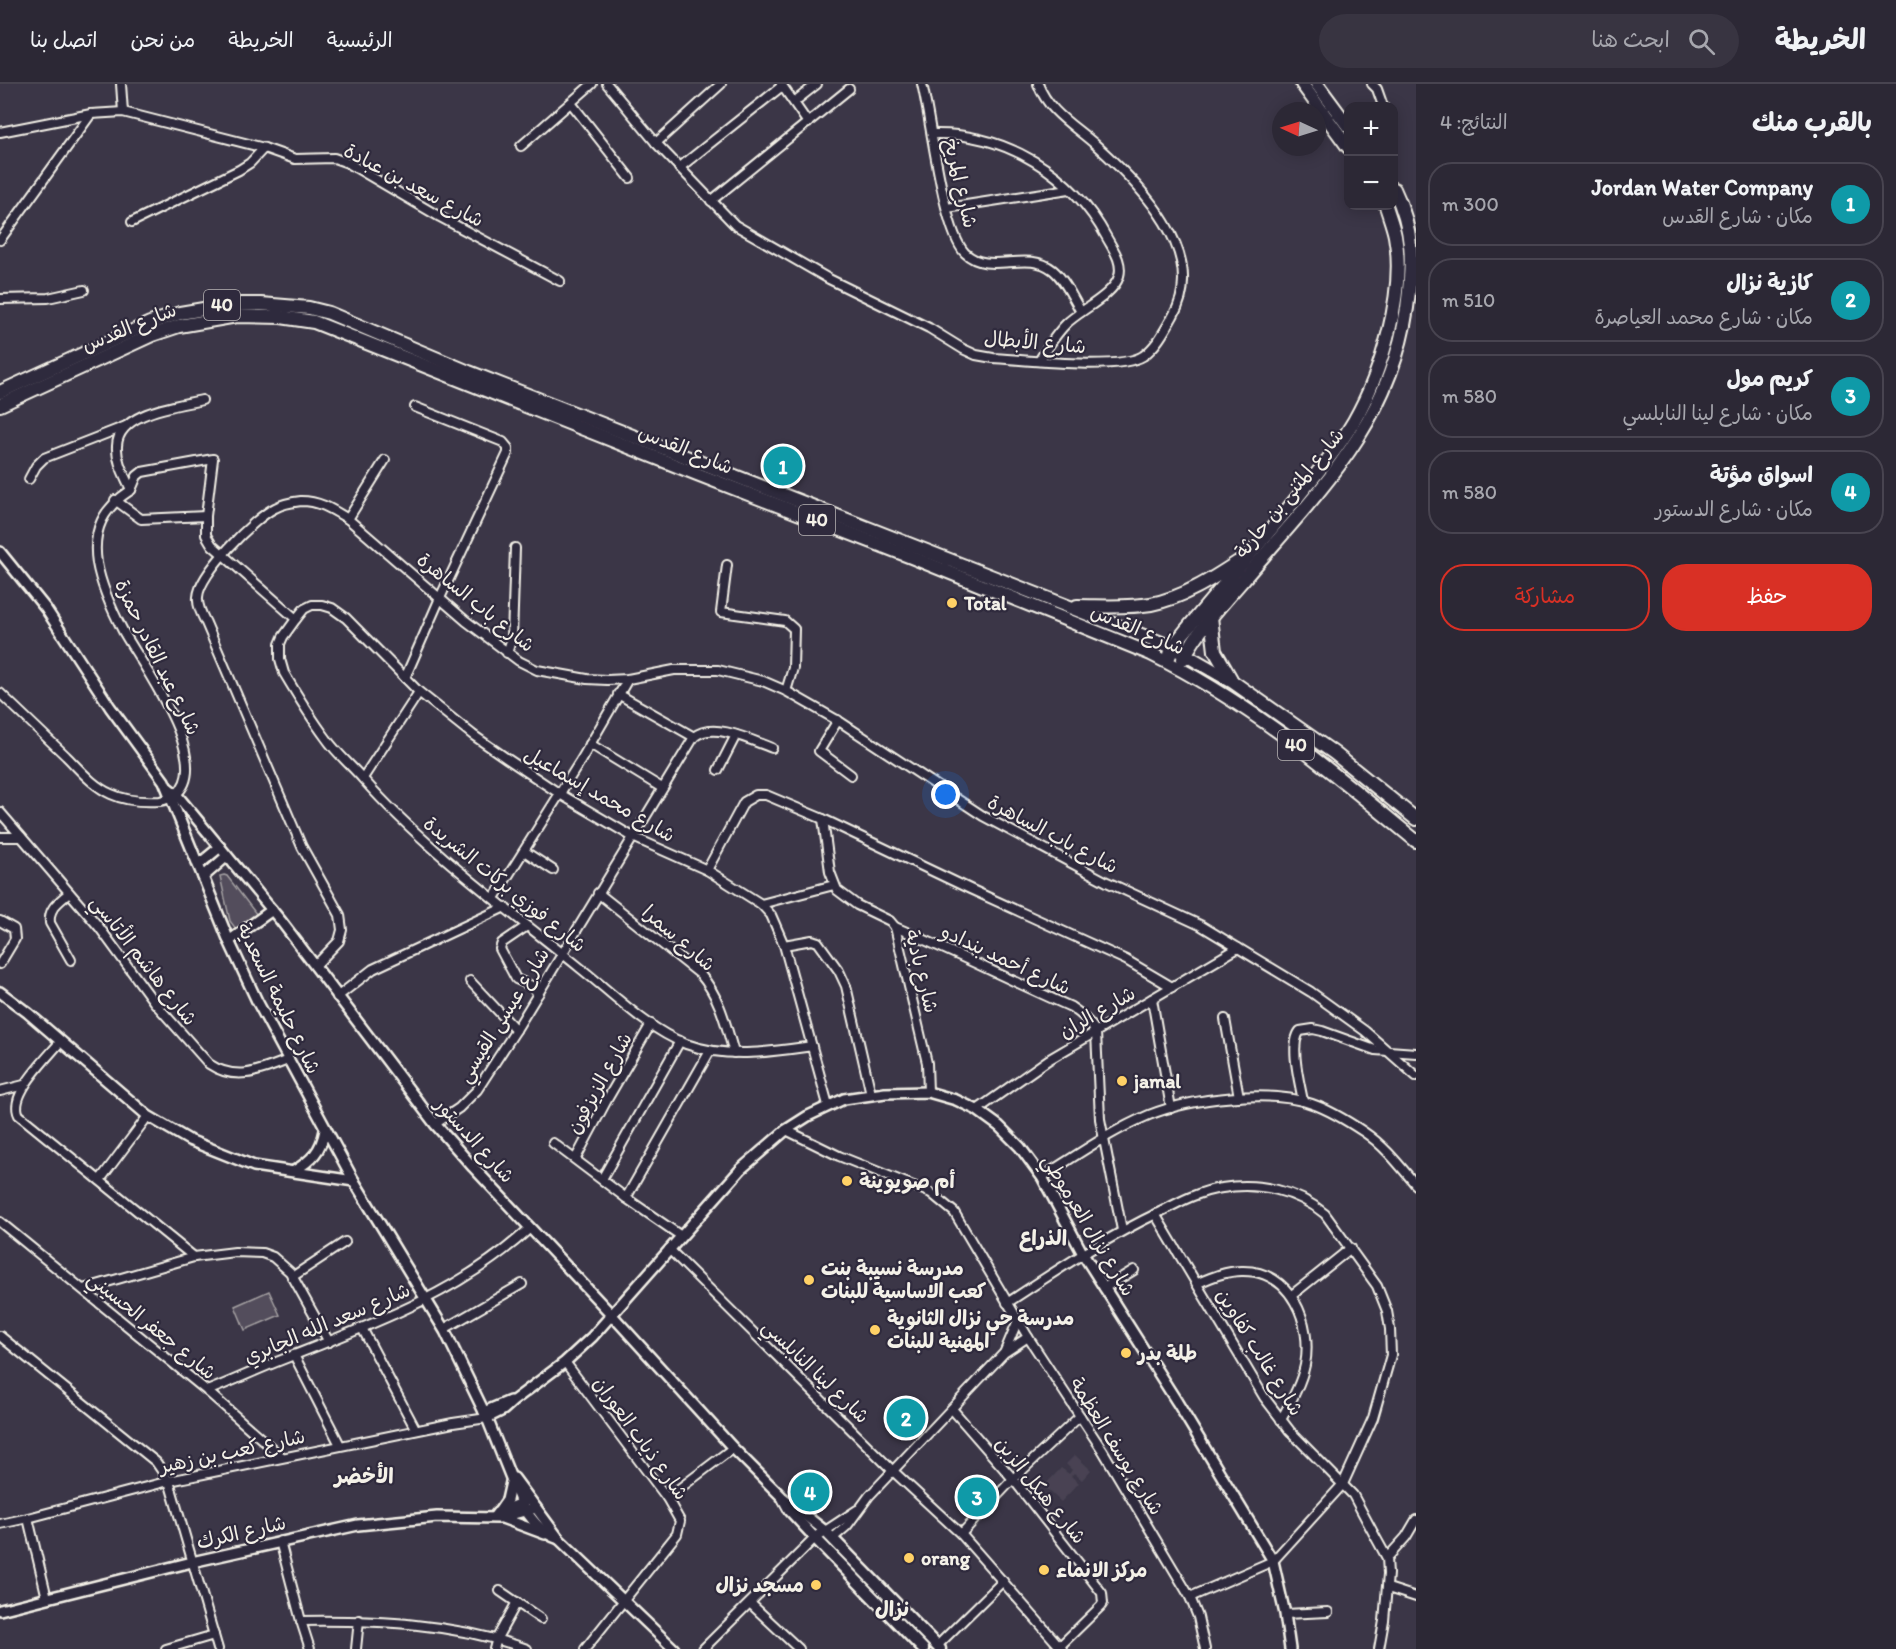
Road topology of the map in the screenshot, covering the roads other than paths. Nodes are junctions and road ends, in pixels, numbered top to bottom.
1 (121, 84) edge
2 (592, 84) edge
3 (607, 84) edge
4 (721, 84) edge
5 (817, 84) edge
6 (922, 84) edge
7 (1038, 84) edge
8 (1302, 84) edge
9 (1317, 84) edge
10 (1372, 84) edge
11 (782, 85) edge
12 (849, 90) dead end
13 (794, 102) junction
14 (1382, 102) edge
15 (571, 103) junction
16 (123, 112) junction
17 (91, 114) junction
18 (1344, 121) edge
19 (808, 123) junction
20 (0, 132) edge
21 (932, 134) junction
22 (1344, 142) edge
23 (656, 143) junction
24 (521, 146) dead end
25 (264, 148) junction
26 (679, 168) junction
27 (630, 178) dead end
28 (1069, 189) junction
29 (1398, 199) edge
30 (711, 201) junction
31 (947, 208) junction
32 (1387, 210) edge
33 (132, 222) dead end
34 (0, 240) edge
35 (560, 281) dead end
36 (84, 290) dead end
37 (0, 299) edge
38 (1081, 312) junction
39 (1039, 361) junction
40 (0, 392) edge
41 (202, 400) dead end
42 (0, 405) edge
43 (415, 407) dead end
44 (128, 425) junction
45 (385, 460) dead end
46 (28, 479) dead end
47 (131, 490) junction
48 (115, 500) junction
49 (206, 516) junction
50 (348, 519) junction
51 (515, 548) dead end
52 (2, 555) edge
53 (222, 555) junction
54 (1250, 555) junction
55 (727, 565) dead end
56 (440, 598) junction
57 (1069, 606) junction
58 (1211, 617) junction
59 (296, 619) junction
60 (1172, 647) junction
61 (507, 653) junction
62 (1185, 653) junction
63 (1173, 664) junction
64 (405, 678) junction
65 (628, 679) junction
66 (1233, 682) junction
67 (786, 691) junction
68 (419, 692) junction
69 (0, 693) edge
70 (618, 694) junction
71 (838, 720) junction
72 (736, 735) junction
73 (694, 737) junction
74 (590, 744) junction
75 (772, 748) dead end
76 (718, 770) dead end
77 (851, 775) dead end
78 (363, 778) junction
79 (662, 788) junction
80 (560, 794) junction
81 (173, 796) junction
82 (0, 812) edge
83 (823, 819) junction
84 (1416, 819) edge
85 (0, 837) edge
86 (21, 837) junction
87 (633, 837) junction
88 (1416, 841) edge
89 (220, 847) junction
90 (524, 851) junction
91 (227, 856) junction
92 (198, 865) junction
93 (553, 870) dead end
94 (707, 870) junction
95 (203, 877) junction
96 (834, 885) junction
97 (69, 893) junction
98 (598, 893) junction
99 (494, 898) junction
100 (761, 904) junction
101 (505, 907) junction
102 (272, 910) junction
103 (0, 921) edge
104 (527, 926) junction
105 (895, 927) junction
106 (229, 941) junction
107 (784, 945) junction
108 (1238, 948) junction
109 (562, 953) junction
110 (71, 960) dead end
111 (0, 964) edge
112 (315, 966) junction
113 (470, 981) dead end
114 (1172, 987) junction
115 (0, 992) edge
116 (538, 994) junction
117 (337, 997) junction
118 (1152, 999) junction
119 (1225, 1019) dead end
120 (651, 1024) junction
121 (516, 1030) junction
122 (1096, 1032) junction
123 (61, 1041) junction
124 (680, 1041) junction
125 (812, 1046) junction
126 (710, 1051) junction
127 (1389, 1051) junction
128 (734, 1053) junction
129 (1416, 1053) edge
130 (288, 1060) junction
131 (1416, 1076) edge
132 (24, 1085) junction
133 (0, 1091) edge
134 (928, 1092) junction
135 (871, 1094) junction
136 (1239, 1097) junction
137 (1303, 1101) junction
138 (828, 1105) junction
139 (1171, 1108) junction
140 (977, 1110) junction
141 (148, 1116) junction
142 (435, 1124) junction
143 (326, 1130) junction
144 (786, 1130) junction
145 (1103, 1138) junction
146 (553, 1143) dead end
147 (576, 1158) junction
148 (294, 1172) junction
149 (1042, 1177) junction
150 (602, 1179) junction
151 (100, 1180) junction
152 (354, 1181) junction
153 (1416, 1185) edge
154 (626, 1198) junction
155 (1155, 1214) junction
156 (0, 1222) edge
157 (530, 1228) junction
158 (1122, 1230) junction
159 (681, 1236) junction
160 (345, 1242) dead end
161 (1351, 1248) junction
162 (669, 1250) junction
163 (1083, 1254) junction
164 (194, 1257) junction
165 (1134, 1270) dead end
166 (292, 1277) junction
167 (1198, 1283) junction
168 (522, 1284) dead end
169 (1104, 1288) junction
170 (83, 1289) junction
171 (1293, 1295) junction
172 (427, 1299) junction
173 (1007, 1303) junction
174 (612, 1315) junction
175 (1018, 1320) junction
176 (362, 1328) junction
177 (444, 1329) junction
178 (1028, 1337) junction
179 (2, 1341) edge
180 (329, 1342) junction
181 (1005, 1353) junction
182 (294, 1355) junction
183 (565, 1362) junction
184 (207, 1391) junction
185 (952, 1409) junction
186 (485, 1415) junction
187 (1080, 1416) junction
188 (1281, 1420) junction
189 (416, 1431) junction
190 (340, 1445) junction
191 (733, 1448) junction
192 (282, 1457) junction
193 (893, 1471) junction
194 (511, 1476) junction
195 (1013, 1479) junction
196 (169, 1481) junction
197 (1343, 1484) junction
198 (782, 1497) junction
199 (668, 1498) junction
200 (528, 1506) junction
201 (497, 1516) junction
202 (28, 1518) junction
203 (1416, 1520) edge
204 (0, 1524) edge
205 (829, 1534) junction
206 (961, 1534) junction
207 (554, 1537) junction
208 (280, 1541) junction
209 (818, 1542) junction
210 (1387, 1558) junction
211 (1273, 1561) junction
212 (192, 1562) junction
213 (1003, 1581) junction
214 (1388, 1588) junction
215 (500, 1591) dead end
216 (1190, 1597) junction
217 (1416, 1597) edge
218 (47, 1598) junction
219 (623, 1601) junction
220 (517, 1602) junction
221 (751, 1604) junction
222 (0, 1610) edge
223 (1328, 1612) dead end
224 (1285, 1614) junction
225 (542, 1619) dead end
226 (359, 1620) junction
227 (301, 1621) junction
228 (214, 1635) junction
229 (497, 1638) junction
230 (939, 1647) edge
231 (1061, 1648) edge
232 (166, 1649) edge
233 (218, 1649) edge
234 (310, 1649) edge
235 (356, 1649) edge
236 (494, 1649) edge
237 (527, 1649) edge
238 (585, 1649) edge
239 (674, 1649) edge
240 (703, 1649) edge
241 (799, 1649) edge
242 (922, 1649) edge
243 (1205, 1649) edge
244 (1290, 1649) edge
245 (1378, 1649) edge

1 - 16 street
2 - 15 street
3 - 23 street, شارع الأبطال
4 - 23 street
5 - 13 street
6 - 21 street, شارع المريخ
7 - 39 street, شارع الأبطال
8 - 22 highway
9 - 18 highway
10 - 14 street
11 - 13 street
11 - 26 street
12 - 19 street
13 - 19 street
15 - 24 street
15 - 27 street
16 - 17 street, شارع سعد بن عبادة
16 - 25 street, شارع سعد بن عبادة
17 - 20 street, شارع سعد بن عبادة
17 - 34 street
19 - 30 street
21 - 28 street
21 - 31 street, شارع المريخ
23 - 26 street, شارع الأبطال
25 - 33 street
25 - 35 street, شارع سعد بن عبادة
26 - 30 street, شارع الأبطال
28 - 31 street
28 - 38 street
29 - 58 highway, شارع المثنى بن حارثة
30 - 39 street, شارع الأبطال
31 - 38 street, شارع المريخ
32 - 54 highway, شارع المثنى بن حارثة
36 - 37 street
38 - 39 street
40 - 57 highway, شارع القدس / 40
41 - 44 street
42 - 63 highway, شارع القدس / 40
43 - 56 street
44 - 46 street
44 - 47 street
45 - 50 street
47 - 48 street
47 - 49 street
48 - 49 street
48 - 81 street, شارع عبد القادر حمزة
49 - 53 street
50 - 53 street, شارع باب الساهرة
50 - 56 street, شارع باب الساهرة
51 - 61 street
52 - 81 street, شارع الدستور
53 - 59 street
53 - 112 street, شارع باب الساهرة
54 - 57 highway
54 - 60 highway, شارع المثنى بن حارثة
55 - 67 street
56 - 61 street, شارع باب الساهرة
56 - 64 street
57 - 60 highway, شارع القدس / 40
58 - 62 highway, شارع المثنى بن حارثة
58 - 66 highway
59 - 64 street, شارع محمد إسماعيل
59 - 78 street, شارع فوزي بركات الشريدة
60 - 62 highway, شارع القدس / 40
60 - 63 highway, شارع المثنى بن حارثة
61 - 65 street, شارع باب الساهرة
62 - 63 highway, شارع المثنى بن حارثة
62 - 66 highway, شارع القدس / 40
63 - 88 highway, شارع القدس / 40
64 - 68 street, شارع محمد إسماعيل
65 - 67 street, شارع باب الساهرة
65 - 70 street
66 - 84 highway, شارع القدس / 40
67 - 71 street, شارع باب الساهرة
68 - 78 street
68 - 80 street, شارع محمد إسماعيل
69 - 81 street
70 - 73 street
70 - 74 street
71 - 77 street
71 - 108 street, شارع باب الساهرة
72 - 73 street
72 - 75 street
72 - 76 street
73 - 79 street, شارع عيسى القيسي
74 - 79 street
74 - 80 street
78 - 99 street, شارع فوزي بركات الشريدة
79 - 87 street, شارع عيسى القيسي
80 - 87 street, شارع محمد إسماعيل
80 - 90 street
81 - 89 street, شارع الدستور
81 - 92 street, شارع حليمة السعدية
82 - 86 street, شارع هاشم الأتاسي
83 - 94 street
83 - 96 street
83 - 114 street
85 - 86 street
86 - 97 street, شارع هاشم الأتاسي
87 - 94 street, شارع محمد إسماعيل
87 - 98 street, شارع عيسى القيسي
89 - 91 street, شارع الدستور
89 - 92 street
90 - 93 street
90 - 99 street
91 - 95 street
91 - 102 street, شارع الدستور
92 - 95 street, شارع حليمة السعدية
94 - 100 street, شارع محمد إسماعيل
95 - 106 street, شارع حليمة السعدية
96 - 100 street
96 - 105 street, شارع بادية
97 - 110 street
97 - 130 street, شارع هاشم الأتاسي
98 - 109 street, شارع عيسى القيسي
98 - 128 street, شارع سمرا
99 - 101 street, شارع فوزي بركات الشريدة
100 - 107 street, شارع محمد إسماعيل
101 - 104 street, شارع فوزي بركات الشريدة
101 - 117 street
102 - 106 street
102 - 112 street, شارع الدستور
103 - 111 street
104 - 109 street, شارع فوزي بركات الشريدة
104 - 116 street
105 - 122 street, شارع أحمد بندادو
105 - 134 street, شارع بادية
106 - 130 street, شارع حليمة السعدية
107 - 125 street, شارع محمد إسماعيل
107 - 135 street
108 - 114 street, شارع الران
108 - 127 street, شارع باب الساهرة
109 - 116 street, شارع عيسى القيسي
109 - 120 street, شارع فوزي بركات الشريدة
112 - 117 street, شارع الدستور
113 - 121 street
114 - 118 street, شارع الران
115 - 123 street
116 - 121 street, شارع عيسى القيسي
117 - 142 street, شارع الدستور
118 - 122 street, شارع الران
118 - 139 street
119 - 136 street
120 - 124 street, شارع فوزي بركات الشريدة
120 - 147 street, شارع الزيزفون
121 - 142 street, شارع عيسى القيسي
122 - 140 street, شارع الران
122 - 145 street
123 - 132 street
123 - 141 street
124 - 126 street, شارع فوزي بركات الشريدة
124 - 150 street
125 - 128 street, شارع فوزي بركات الشريدة
125 - 138 street, شارع محمد إسماعيل
126 - 128 street, شارع فوزي بركات الشريدة
126 - 154 street
127 - 129 street
127 - 131 street, شارع باب الساهرة
127 - 137 street
130 - 143 street, شارع حليمة السعدية
132 - 133 street
132 - 151 street
134 - 135 street, شارع نزال العرموطي
134 - 140 street, شارع نزال العرموطي
135 - 138 street, شارع نزال العرموطي
136 - 137 street
136 - 139 street
137 - 153 street
138 - 144 street, شارع نزال العرموطي
139 - 145 street
140 - 149 street, شارع نزال العرموطي
141 - 148 street
141 - 151 street
142 - 157 street, شارع الدستور
143 - 148 street
143 - 152 street, شارع حليمة السعدية
144 - 159 street, شارع نزال العرموطي
144 - 173 street, شارع يوسف العظمة
145 - 149 street
145 - 158 street
146 - 147 street
147 - 150 street
148 - 152 street
149 - 163 street, شارع نزال العرموطي
150 - 154 street
151 - 164 street
152 - 172 street, شارع حليمة السعدية
154 - 159 street
155 - 158 street
155 - 161 street
155 - 167 street, شارع غالب كفاوين
156 - 170 street, شارع جعفر الحسيني
157 - 172 street, شارع سعد الله الجابري
157 - 174 street, شارع الدستور
158 - 163 street
159 - 162 street, شارع نزال العرموطي
160 - 166 street
161 - 171 street
161 - 197 street
162 - 174 street, شارع نزال العرموطي
162 - 193 street, شارع لينا النابلسي
163 - 169 street, شارع نزال العرموطي
163 - 173 street
164 - 166 street
164 - 170 street
165 - 169 street
166 - 180 street
167 - 171 street
167 - 188 street, شارع غالب كفاوين
168 - 177 street
169 - 211 street, شارع نزال العرموطي
170 - 184 street, شارع جعفر الحسيني
171 - 188 street
172 - 176 street, شارع سعد الله الجابري
172 - 177 street, شارع حليمة السعدية
173 - 175 street, شارع يوسف العظمة
174 - 183 street, شارع نزال العرموطي
174 - 191 street, شارع الدستور
175 - 178 street, شارع يوسف العظمة
175 - 181 street
176 - 180 street, شارع سعد الله الجابري
176 - 189 street
177 - 186 street, شارع حليمة السعدية
178 - 181 street
178 - 187 street, شارع يوسف العظمة
179 - 196 street
180 - 182 street, شارع سعد الله الجابري
181 - 185 street
182 - 184 street, شارع سعد الله الجابري
182 - 190 street
183 - 186 street, شارع نزال العرموطي
183 - 199 street, شارع ذياب العوران
184 - 192 street, شارع جعفر الحسيني
185 - 193 street
185 - 195 street, شارع هيكل الزبن
186 - 189 street, شارع كعب بن زهير
186 - 194 street, شارع حليمة السعدية
187 - 195 street
187 - 216 street, شارع يوسف العظمة
188 - 197 street, شارع غالب كفاوين
189 - 190 street, شارع كعب بن زهير
190 - 192 street, شارع كعب بن زهير
191 - 198 street, شارع الدستور
191 - 199 street
192 - 196 street, شارع كعب بن زهير
193 - 205 street
193 - 206 street, شارع لينا النابلسي
194 - 200 street, شارع حليمة السعدية
194 - 201 street
195 - 206 street
195 - 231 street, شارع هيكل الزبن
196 - 202 street, شارع كعب بن زهير
196 - 212 street
197 - 210 street, شارع غالب كفاوين
197 - 211 street
198 - 205 street, شارع الدستور
198 - 209 street, شارع الدستور
199 - 219 street, شارع ذياب العوران
200 - 201 street, شارع الكرك
200 - 207 street, شارع حليمة السعدية
201 - 207 street
201 - 208 street, شارع الكرك
202 - 204 street, شارع كعب بن زهير
202 - 218 street
203 - 210 street
205 - 209 main road
205 - 230 main road, شارع الدستور
206 - 213 street, شارع لينا النابلسي
207 - 219 street, شارع حليمة السعدية
208 - 212 street, شارع الكرك
208 - 227 street
209 - 221 street
209 - 242 main road, شارع الدستور
210 - 214 street
211 - 216 street
211 - 224 street, شارع نزال العرموطي
212 - 218 street, شارع الكرك
212 - 228 street
213 - 230 street
213 - 231 street, شارع لينا النابلسي
214 - 217 street
214 - 245 street
215 - 220 street
216 - 243 street, شارع يوسف العظمة
218 - 222 street, شارع الكرك
219 - 238 street, شارع ذياب العوران
219 - 239 street, شارع حليمة السعدية
220 - 225 street
220 - 229 street
221 - 240 street
221 - 241 street
223 - 224 street
224 - 244 street, شارع نزال العرموطي
226 - 227 street
226 - 229 street
226 - 235 street
227 - 234 street
228 - 232 street
228 - 233 street
229 - 236 street
229 - 237 street

